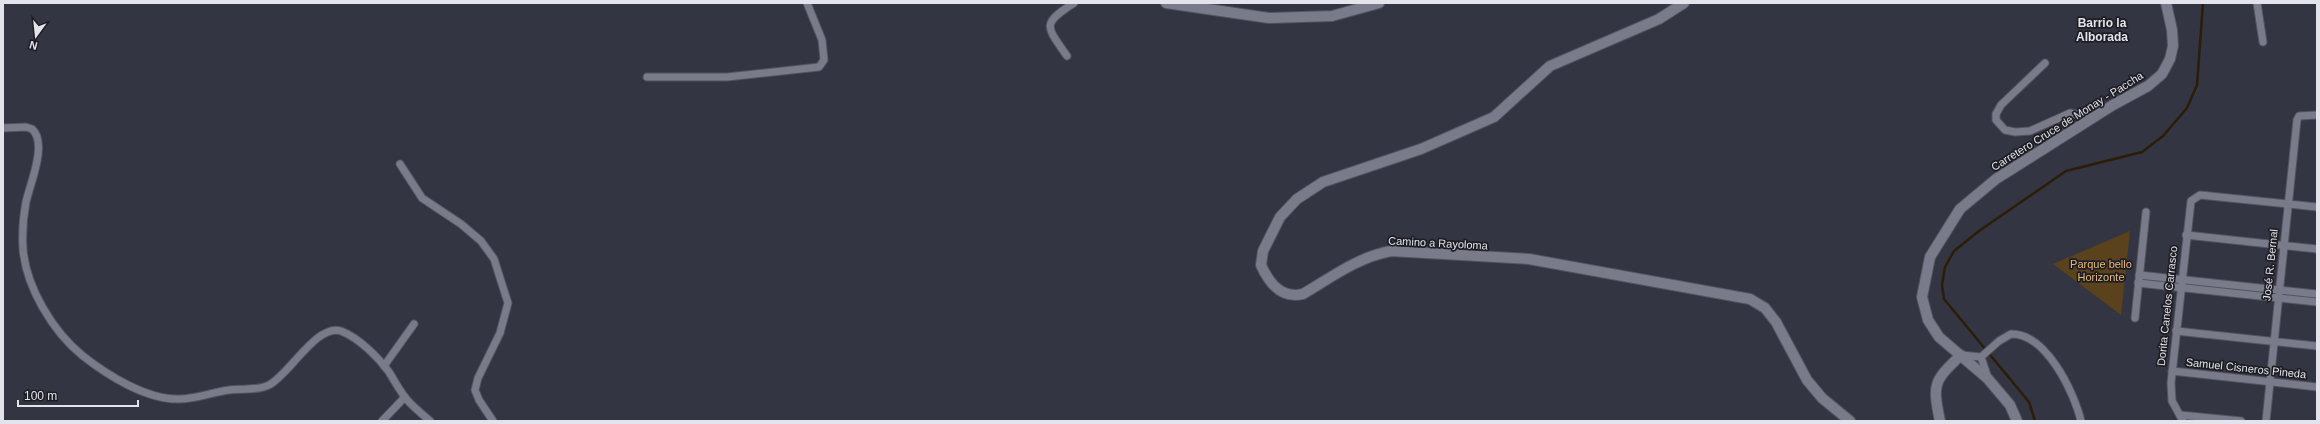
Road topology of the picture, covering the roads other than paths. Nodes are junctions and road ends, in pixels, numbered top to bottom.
1 (807, 3) edge
2 (1074, 3) edge
3 (1166, 3) edge
4 (1379, 3) edge
5 (1684, 3) edge
6 (2166, 3) edge
7 (2257, 3) edge
8 (2263, 42) dead end
9 (1067, 56) dead end
10 (2045, 63) dead end
11 (647, 77) dead end
12 (2317, 115) edge
13 (2092, 118) junction
14 (3, 128) edge
15 (400, 164) dead end
16 (2288, 204) junction
17 (2317, 207) edge
18 (2146, 212) dead end
19 (2186, 235) junction
20 (2283, 246) junction
21 (2317, 250) edge
22 (2139, 275) junction
23 (2181, 280) junction
24 (2138, 283) junction
25 (2180, 288) junction
26 (2278, 294) junction
27 (2317, 294) edge
28 (2317, 302) edge
29 (2135, 318) dead end
30 (414, 324) dead end
31 (2176, 331) junction
32 (2273, 341) junction
33 (2317, 346) edge
34 (1961, 355) junction
35 (1982, 357) junction
36 (384, 366) junction
37 (2172, 371) junction
38 (1988, 379) junction
39 (2269, 382) junction
40 (2317, 387) edge
41 (405, 397) junction
42 (2182, 418) edge
43 (382, 421) edge
44 (430, 421) edge
45 (493, 421) edge
46 (1850, 421) edge
47 (1940, 421) edge
48 (2017, 421) edge
49 (2081, 421) edge
50 (2241, 421) edge
51 (2266, 421) edge

1 - 11 street
2 - 9 street
3 - 4 street
5 - 46 street, Camino a Rayoloma
6 - 13 street, Carretero Cruce de Monay - Paccha
7 - 8 street
10 - 13 street
12 - 16 street, José R. Bernal
13 - 34 street, Carretero Cruce de Monay - Paccha
14 - 36 street
15 - 45 street
16 - 17 street
16 - 19 street, Dorita Canelos Carrasco
16 - 20 street, José R. Bernal
18 - 22 street
19 - 20 street
19 - 23 street, Dorita Canelos Carrasco
20 - 21 street
20 - 26 street, José R. Bernal
22 - 23 street
22 - 24 street
23 - 25 street, Dorita Canelos Carrasco
23 - 26 street
24 - 25 street
24 - 29 street
25 - 26 street
25 - 31 street, Dorita Canelos Carrasco
26 - 27 street
26 - 28 street
26 - 32 street, José R. Bernal
30 - 36 street
31 - 32 street
31 - 37 street, Dorita Canelos Carrasco
32 - 33 street
32 - 39 street, José R. Bernal
34 - 35 street
34 - 38 street, Carretero Cruce de Monay - Paccha
34 - 47 street
35 - 38 street
35 - 49 street
36 - 41 street
37 - 39 street, Samuel Cisneros Pineda
37 - 42 street, Dorita Canelos Carrasco
38 - 48 street, Carretero Cruce de Monay - Paccha
39 - 40 street, Samuel Cisneros Pineda
39 - 51 street, José R. Bernal
41 - 43 street
41 - 44 street
42 - 50 street

